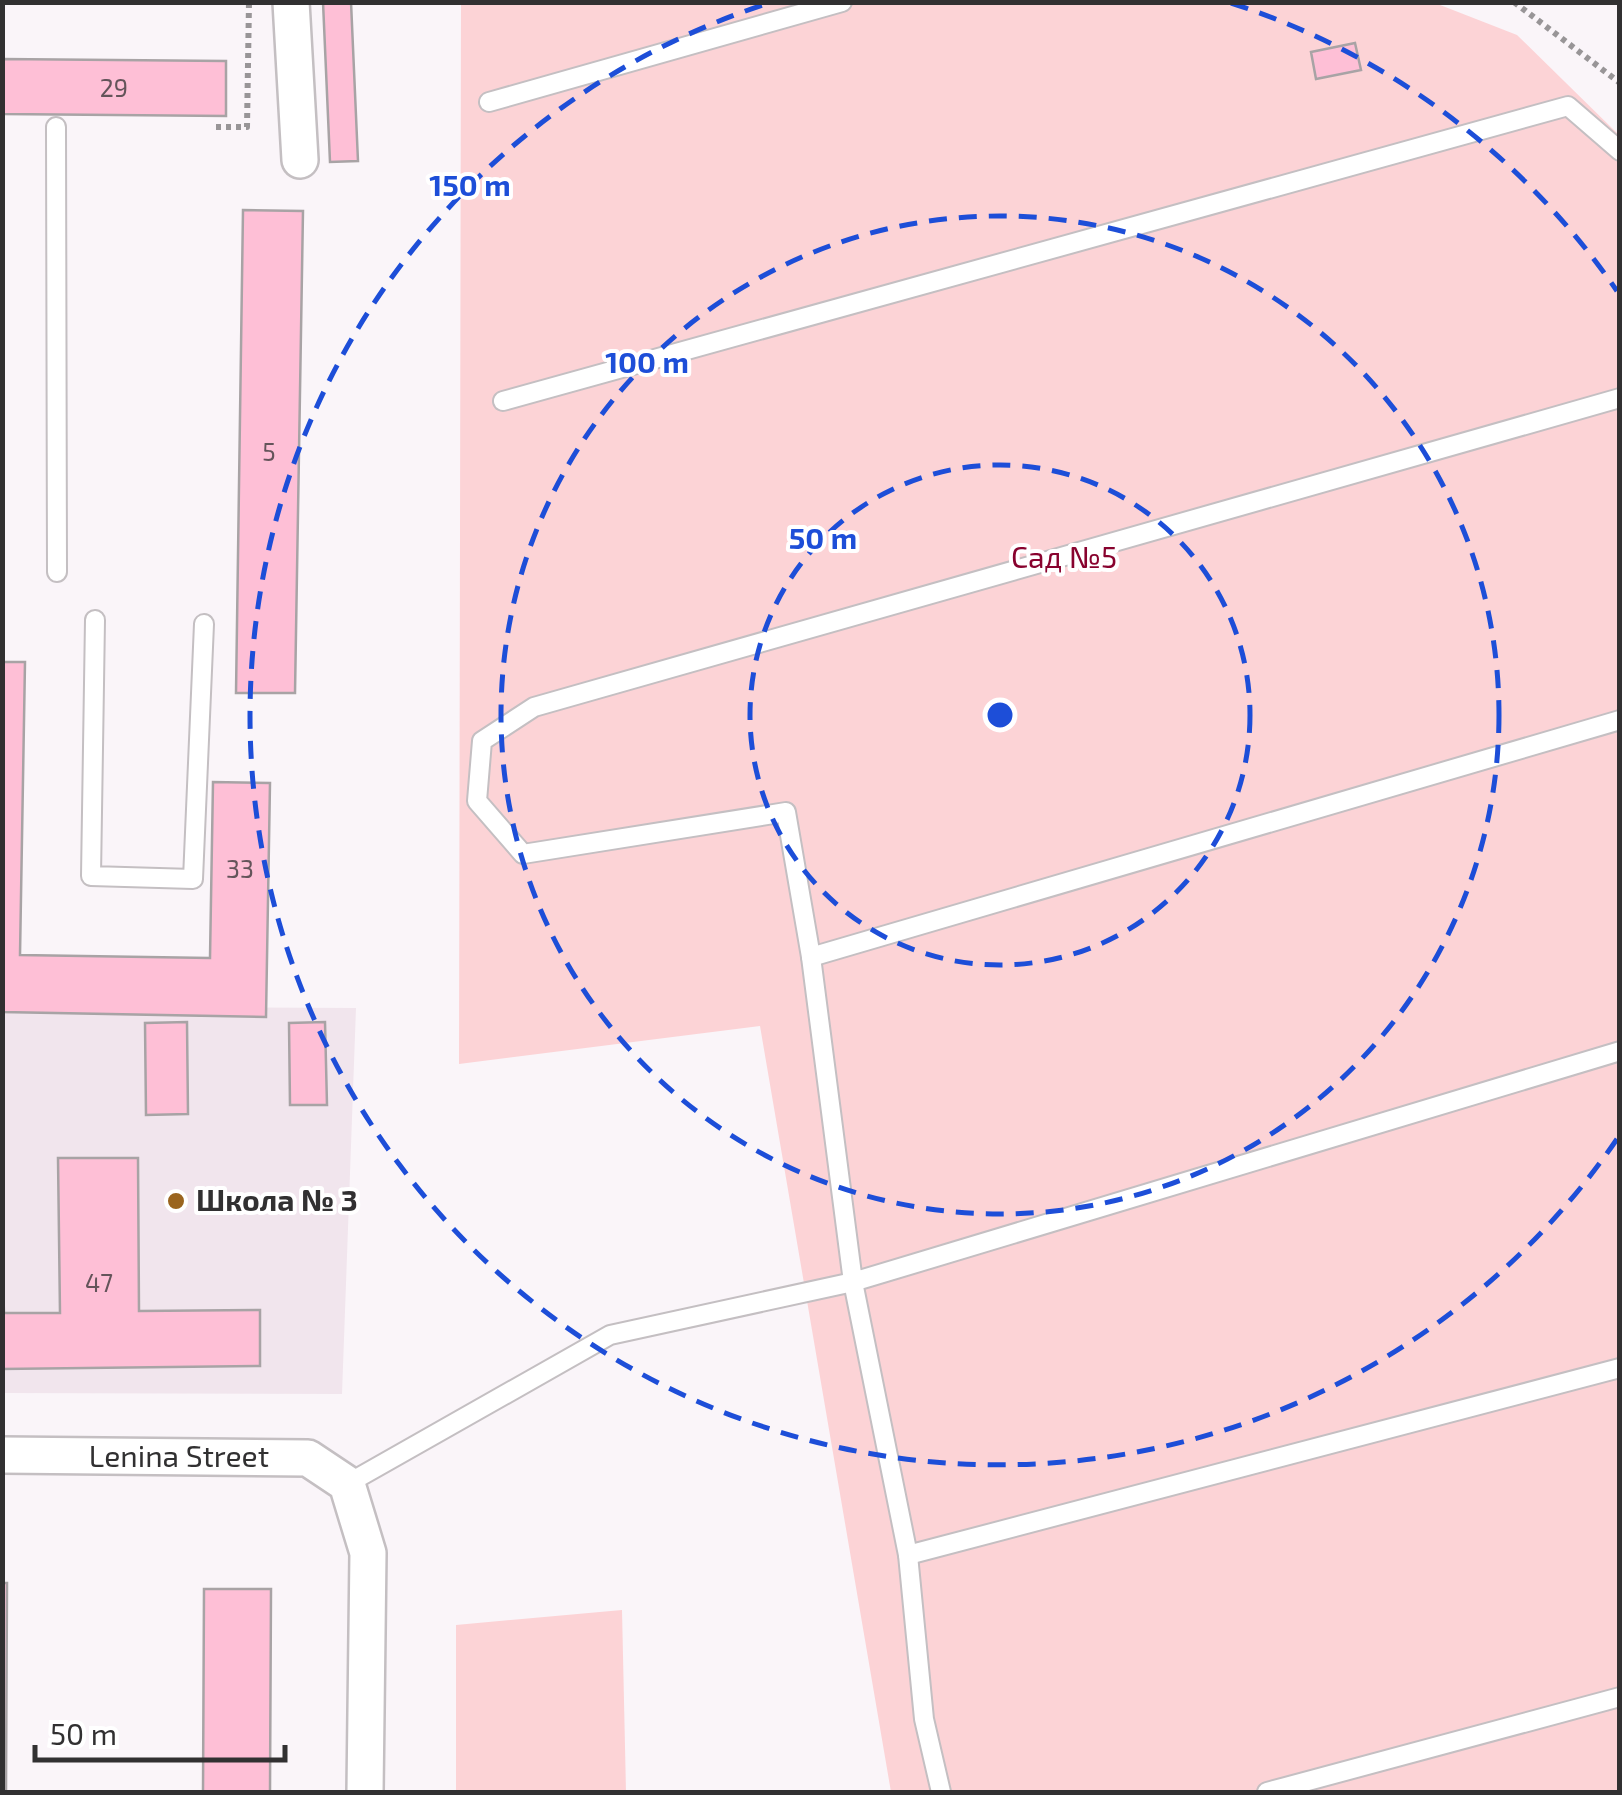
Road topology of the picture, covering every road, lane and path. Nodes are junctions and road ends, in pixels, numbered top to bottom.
1 (249, 2) edge
2 (291, 2) edge
3 (842, 2) edge
4 (1518, 3) edge
5 (1620, 83) edge
6 (488, 102) dead end
7 (56, 127) dead end
8 (216, 127) dead end
9 (1620, 151) edge
10 (300, 160) dead end
11 (1620, 398) edge
12 (503, 401) dead end
13 (56, 572) dead end
14 (95, 620) dead end
15 (204, 624) dead end
16 (1620, 720) edge
17 (810, 958) junction
18 (1620, 1052) edge
19 (854, 1282) junction
20 (1620, 1368) edge
21 (2, 1455) edge
22 (346, 1484) junction
23 (908, 1555) junction
24 (1620, 1697) edge
25 (365, 1792) edge
26 (941, 1792) edge
27 (1267, 1792) edge

1 - 8 path
2 - 10 street
3 - 6 lane
4 - 5 path
7 - 13 lane
9 - 12 lane
11 - 17 lane
14 - 15 lane
16 - 17 lane
17 - 19 lane
18 - 19 lane
19 - 22 lane
19 - 23 lane
20 - 23 lane
21 - 22 street, Lenina Street
22 - 25 street
23 - 26 lane
24 - 27 lane

